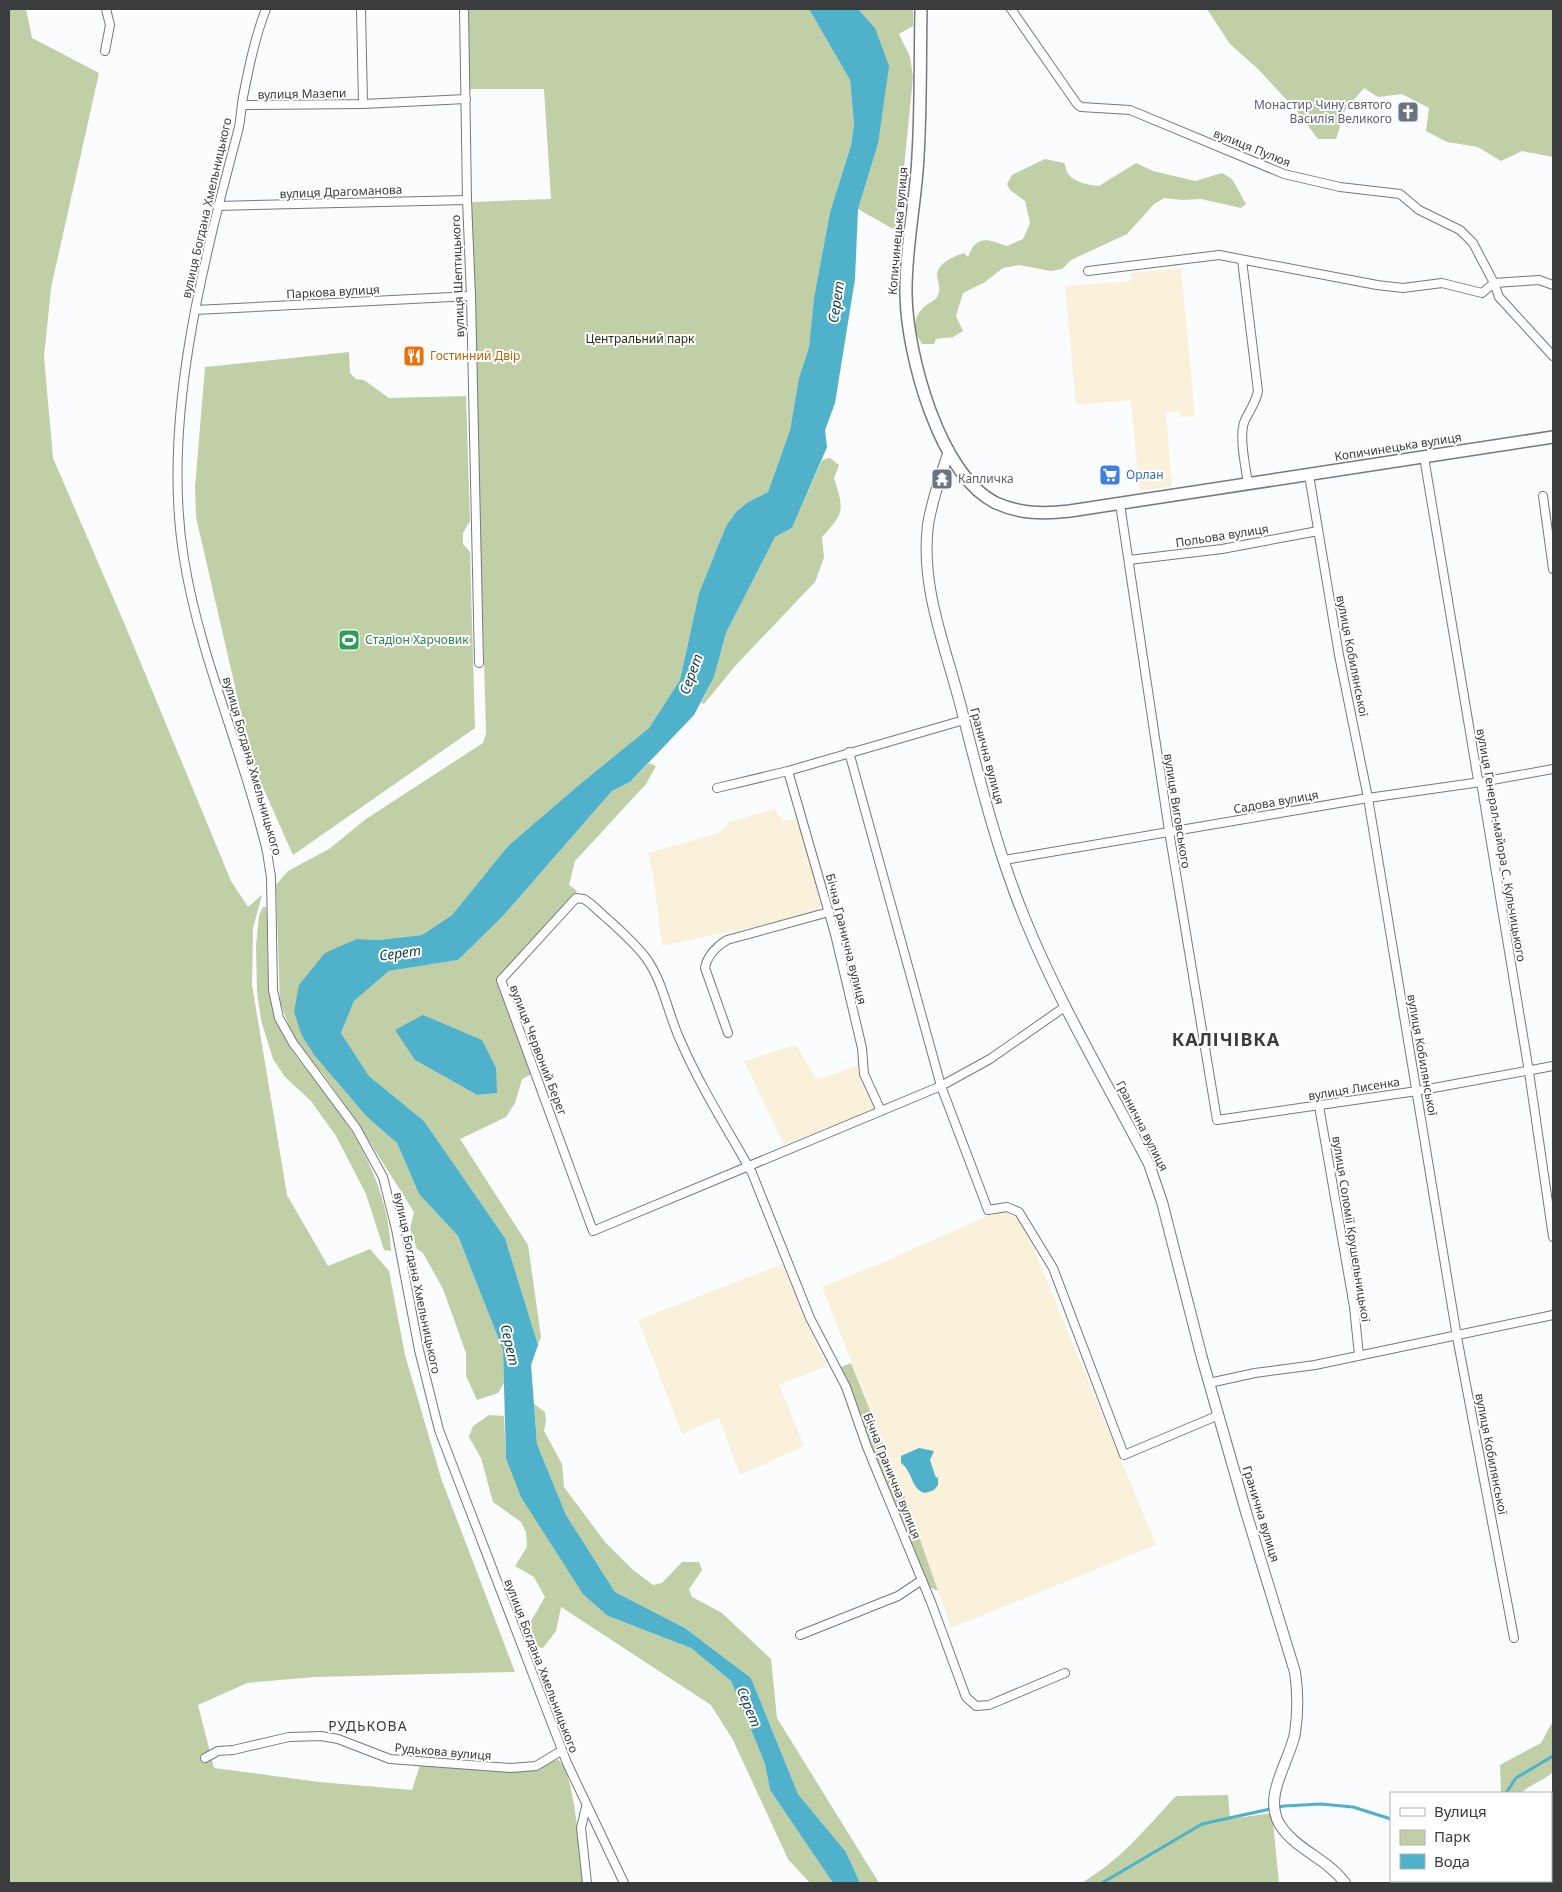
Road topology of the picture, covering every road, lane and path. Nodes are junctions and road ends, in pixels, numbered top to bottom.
1 (106, 9) edge
2 (266, 9) edge
3 (360, 9) edge
4 (464, 9) edge
5 (920, 9) edge
6 (1011, 9) edge
7 (105, 51) dead end
8 (466, 99) junction
9 (363, 104) junction
10 (242, 105) junction
11 (467, 200) junction
12 (216, 206) junction
13 (1242, 260) junction
14 (1088, 271) dead end
15 (1494, 283) junction
16 (1553, 285) edge
17 (471, 296) junction
18 (195, 310) junction
19 (1553, 356) edge
20 (1553, 437) edge
21 (949, 451) junction
22 (1424, 457) junction
23 (1309, 475) junction
24 (1248, 484) junction
25 (1543, 496) dead end
26 (1120, 504) junction
27 (1318, 531) junction
28 (1129, 560) junction
29 (1553, 569) edge
30 (479, 663) dead end
31 (964, 720) junction
32 (849, 752) junction
33 (1553, 769) edge
34 (788, 771) junction
35 (1481, 782) junction
36 (717, 788) dead end
37 (1368, 798) junction
38 (1169, 831) junction
39 (1004, 860) junction
40 (829, 912) junction
41 (1066, 1006) junction
42 (728, 1033) dead end
43 (1553, 1066) edge
44 (1529, 1072) junction
45 (941, 1086) junction
46 (1417, 1091) junction
47 (1319, 1106) junction
48 (881, 1111) junction
49 (1217, 1120) joint
50 (749, 1167) junction
51 (1553, 1237) edge
52 (1553, 1315) edge
53 (1457, 1336) junction
54 (1359, 1355) junction
55 (1210, 1383) junction
56 (1219, 1415) junction
57 (922, 1580) junction
58 (800, 1636) dead end
59 (1514, 1638) dead end
60 (1065, 1672) dead end
61 (562, 1751) junction
62 (205, 1758) dead end
63 (586, 1807) junction
64 (587, 1883) edge
65 (624, 1883) edge
66 (1345, 1883) edge

1 - 7 street
2 - 10 street, вулиця Богдана Хмельницького
3 - 9 street, вулиця Мазепи
4 - 8 street, вулиця Шептицького
5 - 21 main road, Копичинецька вулиця
6 - 15 street, вулиця Пулюя
8 - 9 street, вулиця Мазепи
8 - 11 street, вулиця Шептицького
9 - 10 street, вулиця Мазепи
10 - 12 street, вулиця Богдана Хмельницького
11 - 12 street, вулиця Драгоманова
11 - 17 street, вулиця Шептицького
12 - 18 street, вулиця Богдана Хмельницького
13 - 14 street
13 - 15 street
13 - 24 street
15 - 16 street
15 - 19 street, вулиця Пулюя
17 - 18 street, Паркова вулиця
17 - 30 street, вулиця Шептицького
18 - 61 street, вулиця Богдана Хмельницького
20 - 22 main road, Копичинецька вулиця
21 - 26 main road, Копичинецька вулиця
21 - 31 street, Гранична вулиця
22 - 23 main road, Копичинецька вулиця
22 - 35 street, вулиця Генерал-майора С. Кульчицького
23 - 24 main road, Копичинецька вулиця
23 - 27 street, вулиця Кобилянської
24 - 26 main road, Копичинецька вулиця
25 - 29 street
26 - 28 street, вулиця Виговського
27 - 28 street, Польова вулиця
27 - 37 street, вулиця Кобилянської
28 - 38 street, вулиця Виговського
31 - 32 street
31 - 39 street, Гранична вулиця
32 - 34 street
32 - 45 street
33 - 35 street, Садова вулиця
34 - 36 street
34 - 40 street, Бічна Гранична вулиця
35 - 37 street, Садова вулиця
35 - 44 street, вулиця Генерал-майора С. Кульчицького
37 - 38 street, Садова вулиця
37 - 46 street, вулиця Кобилянської
38 - 39 street, Садова вулиця
38 - 49 street, вулиця Виговського
39 - 41 street, Гранична вулиця
40 - 42 street
40 - 48 street, Бічна Гранична вулиця
41 - 45 street
41 - 55 street, Гранична вулиця
43 - 44 street, вулиця Лисенка
44 - 46 street, вулиця Лисенка
44 - 51 street, вулиця Генерал-майора С. Кульчицького
45 - 48 street
45 - 56 street
46 - 47 street, вулиця Лисенка
46 - 53 street, вулиця Кобилянської
47 - 49 street, вулиця Лисенка
47 - 54 street, вулиця Соломії Крушельницької
48 - 50 street
50 - 50 street, вулиця Червоний Берег
50 - 57 street, Бічна Гранична вулиця
52 - 53 street
53 - 54 street
53 - 59 street, вулиця Кобилянської
54 - 55 street
55 - 56 street, Гранична вулиця
56 - 66 street, Гранична вулиця
57 - 58 street
57 - 60 street, Бічна Гранична вулиця
61 - 62 street, Рудькова вулиця
61 - 63 street, вулиця Богдана Хмельницького
63 - 64 street
63 - 65 street, вулиця Богдана Хмельницького

